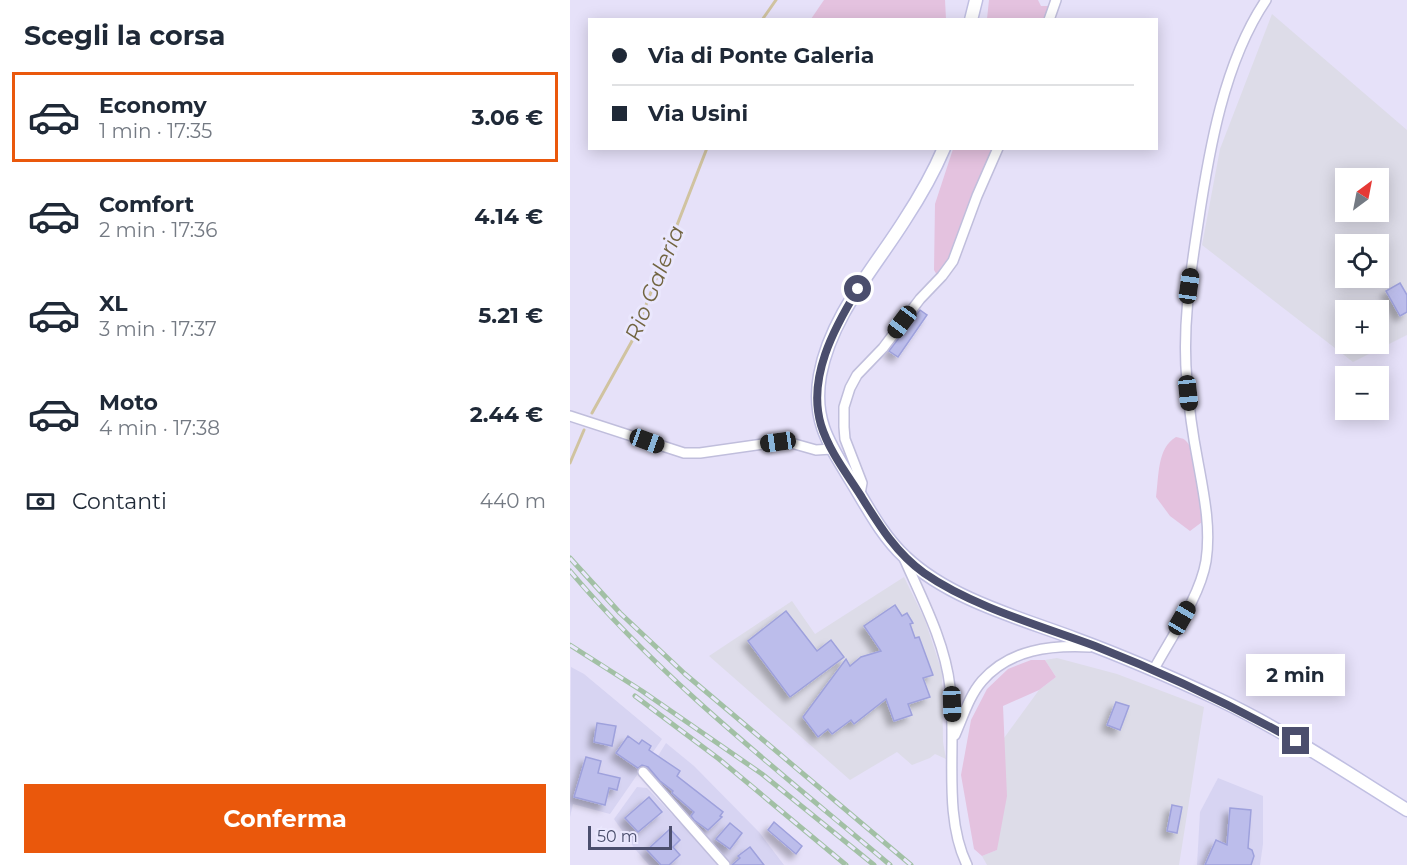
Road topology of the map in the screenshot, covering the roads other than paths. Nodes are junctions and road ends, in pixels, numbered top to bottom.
1 (976, 0) edge
2 (1056, 0) edge
3 (1266, 0) edge
4 (972, 18) edge
5 (1050, 18) edge
6 (943, 150) edge
7 (997, 150) edge
8 (570, 416) edge
9 (832, 449) junction
10 (860, 494) junction
11 (903, 555) junction
12 (1098, 647) junction
13 (1153, 671) junction
14 (953, 739) junction
15 (642, 772) dead end
16 (1407, 810) edge
17 (725, 865) edge
18 (967, 865) edge

1 - 4 main road
2 - 5 street
3 - 13 street
6 - 9 main road
7 - 10 street
8 - 9 street
9 - 10 main road
10 - 11 main road
11 - 12 main road
11 - 14 street
12 - 13 main road
12 - 14 street
13 - 16 main road
14 - 18 street
15 - 17 street

